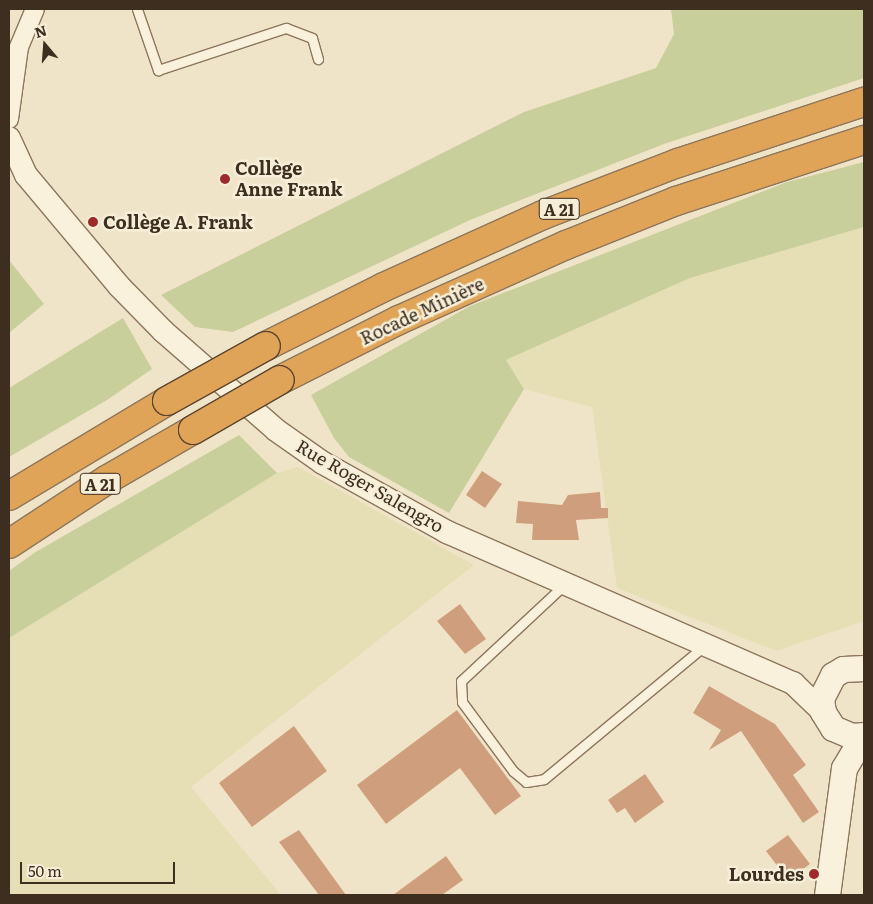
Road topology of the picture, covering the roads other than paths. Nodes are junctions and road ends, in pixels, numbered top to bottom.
1 (34, 9) edge
2 (137, 9) edge
3 (14, 53) edge
4 (318, 59) dead end
5 (864, 102) edge
6 (9, 119) edge
7 (9, 133) edge
8 (9, 138) edge
9 (864, 140) edge
10 (17, 172) edge
11 (9, 496) edge
12 (9, 544) edge
13 (566, 583) junction
14 (706, 645) junction
15 (864, 668) edge
16 (833, 675) junction
17 (793, 683) junction
18 (828, 720) junction
19 (864, 736) edge
20 (844, 768) junction
21 (827, 895) edge

1 - 3 street
2 - 4 lane
3 - 6 street
5 - 11 highway, Rocade Minière / A 21, bridge
6 - 7 street
8 - 10 street, Rue Roger Salengro
9 - 12 highway, Rocade Minière / A 21, bridge
10 - 13 street, Rue Roger Salengro
13 - 14 street, Rue Roger Salengro
13 - 14 lane
14 - 17 street, Rue Roger Salengro
15 - 16 main road
16 - 17 street, Rue Roger Salengro
16 - 18 main road
17 - 18 street, Rue Roger Salengro
18 - 19 main road
18 - 20 main road
19 - 20 main road
20 - 21 main road

